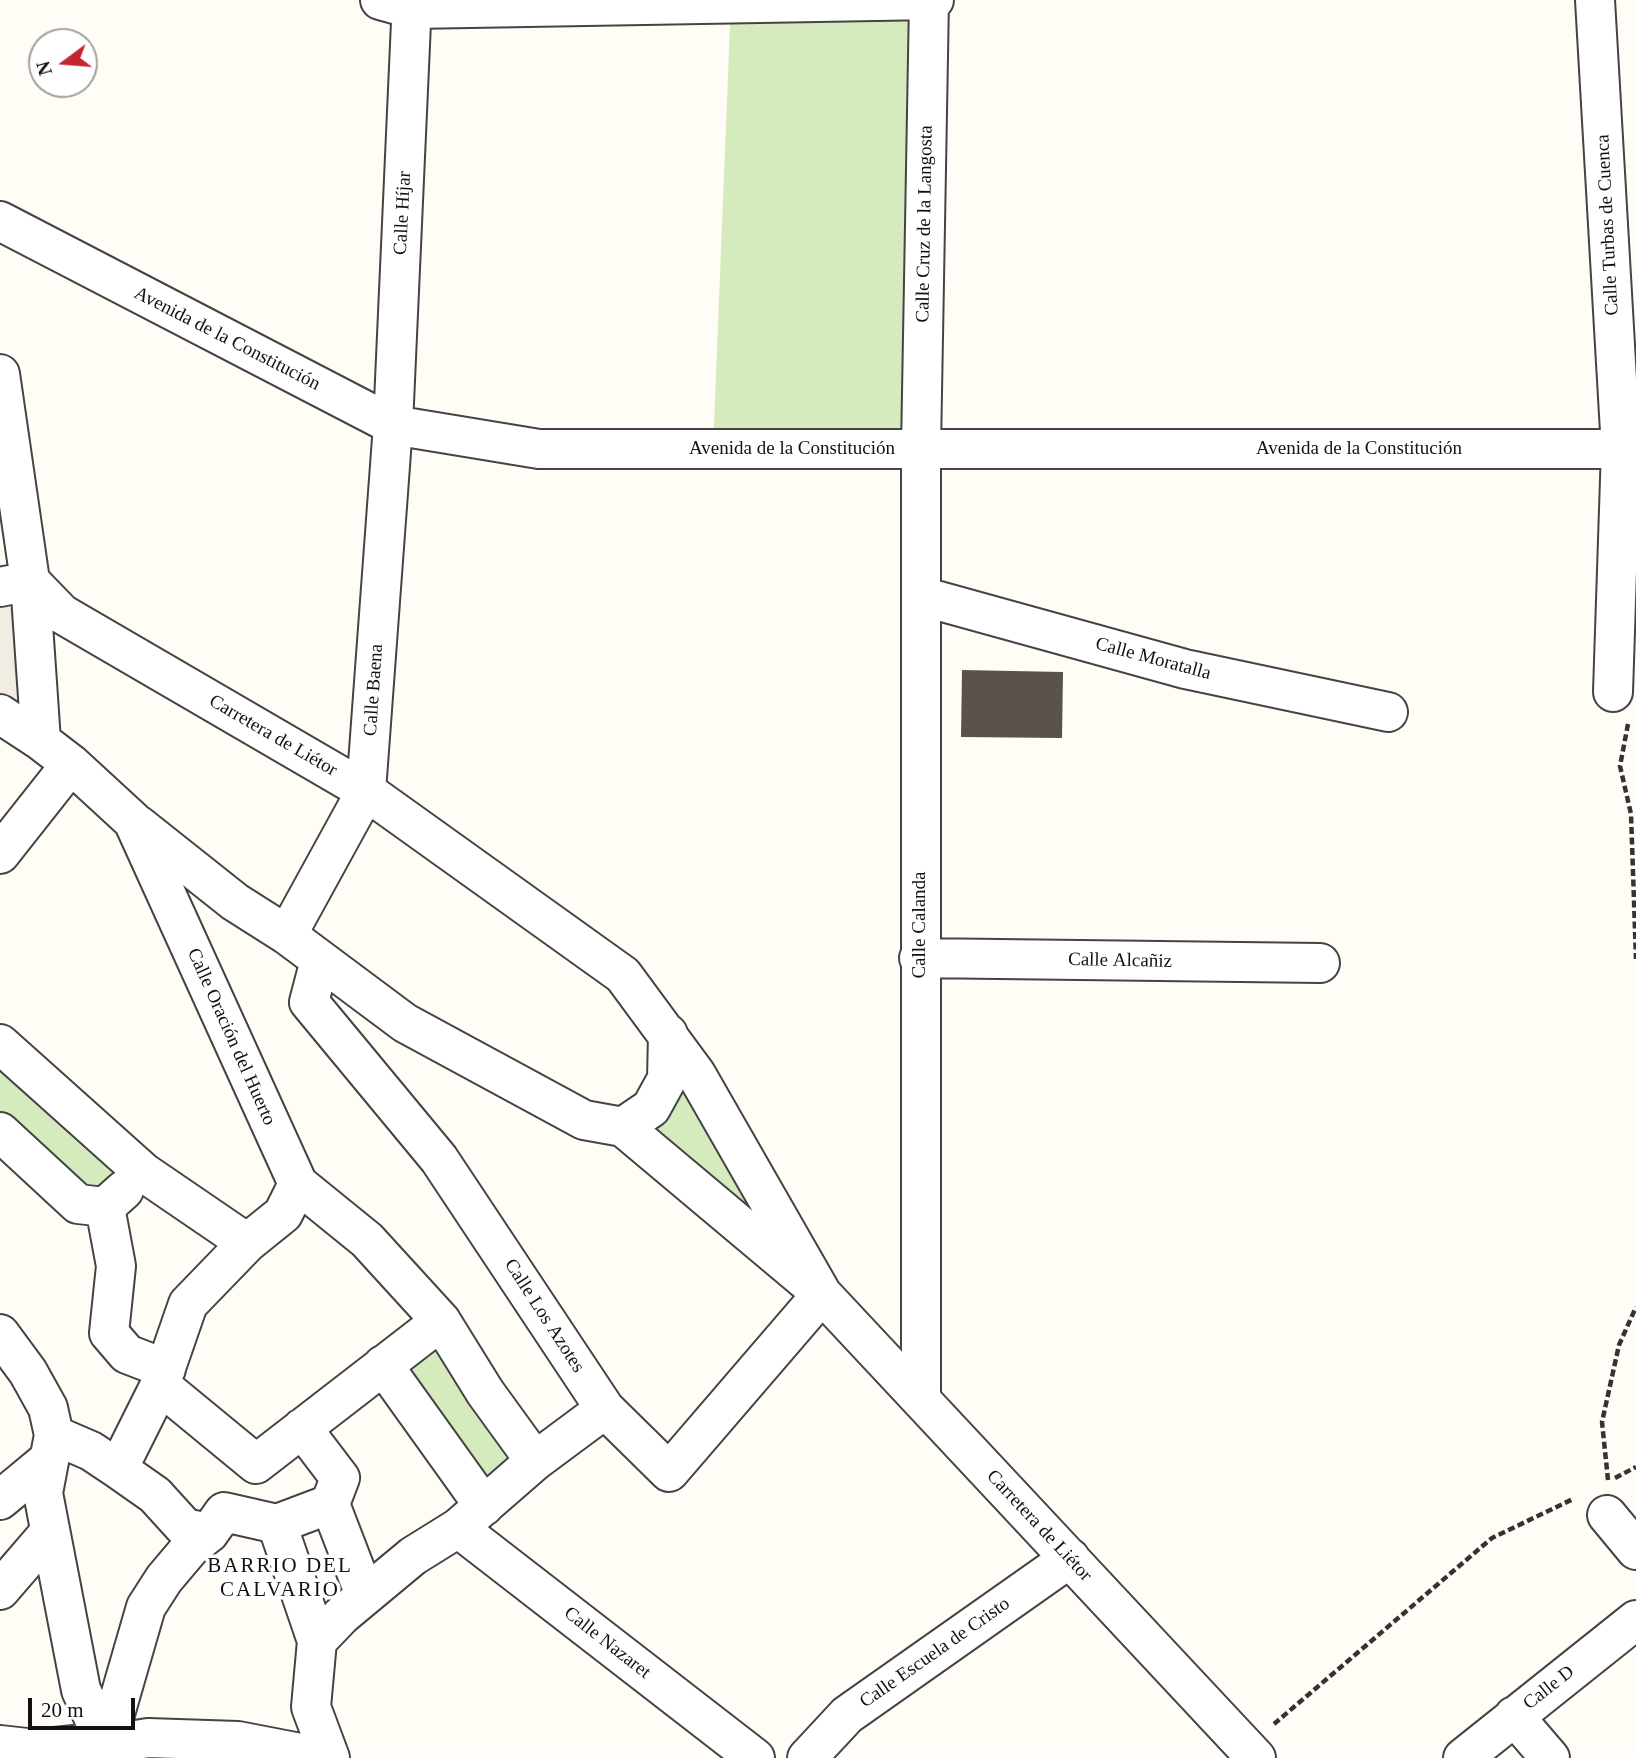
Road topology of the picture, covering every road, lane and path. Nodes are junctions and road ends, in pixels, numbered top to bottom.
1 (931, 0) edge
2 (1595, 0) edge
3 (401, 3) edge
4 (0, 221) edge
5 (0, 374) edge
6 (393, 425) junction
7 (922, 449) junction
8 (1629, 449) edge
9 (15, 584) edge
10 (921, 596) junction
11 (1621, 705) joint
12 (1388, 712) dead end
13 (0, 714) edge
14 (41, 741) junction
15 (71, 764) junction
16 (366, 790) junction
17 (134, 821) junction
18 (0, 854) edge
19 (287, 935) junction
20 (919, 958) junction
21 (1636, 959) edge
22 (320, 960) junction
23 (1320, 963) dead end
24 (668, 1034) junction
25 (0, 1044) edge
26 (623, 1127) junction
27 (0, 1132) edge
28 (143, 1172) junction
29 (298, 1184) junction
30 (105, 1207) junction
31 (247, 1243) junction
32 (822, 1294) junction
33 (1636, 1307) edge
34 (441, 1321) junction
35 (0, 1334) edge
36 (383, 1365) junction
37 (163, 1377) junction
38 (921, 1400) junction
39 (605, 1409) junction
40 (302, 1428) junction
41 (50, 1448) junction
42 (535, 1461) junction
43 (1636, 1467) edge
44 (118, 1469) junction
45 (1599, 1494) junction
46 (0, 1500) edge
47 (330, 1504) junction
48 (471, 1517) junction
49 (277, 1524) junction
50 (50, 1532) junction
51 (209, 1533) junction
52 (1636, 1550) edge
53 (1070, 1558) junction
54 (0, 1590) edge
55 (365, 1595) junction
56 (1636, 1620) edge
57 (317, 1642) junction
58 (1514, 1716) junction
59 (24, 1751) edge
60 (109, 1751) edge
61 (1252, 1753) edge
62 (328, 1758) edge
63 (755, 1758) edge
64 (807, 1758) edge
65 (1463, 1758) edge
66 (1550, 1758) edge

1 - 3 street
1 - 7 street, Calle Cruz de la Langosta
2 - 8 street, Calle Turbas de Cuenca
3 - 6 street, Calle Híjar
4 - 6 street, Avenida de la Constitución
5 - 9 street
6 - 7 street, Avenida de la Constitución
6 - 16 street, Calle Baena
7 - 8 street, Avenida de la Constitución
7 - 10 street, Calle Calanda
8 - 11 street, Calle Turbas de Cuenca
9 - 14 street
9 - 16 street, Carretera de Liétor
10 - 12 street, Calle Moratalla
10 - 20 street, Calle Calanda
11 - 21 path
13 - 14 street, Calle Oración del Huerto
14 - 15 street, Calle Oración del Huerto
15 - 17 street, Calle Oración del Huerto
15 - 18 street
16 - 19 street, Calle Baena
16 - 24 street, Carretera de Liétor
17 - 19 street, Carretera de Liétor
17 - 29 street, Calle Oración del Huerto
19 - 22 street, Carretera de Liétor
20 - 23 street, Calle Alcañiz
20 - 38 street, Calle Calanda
22 - 26 street, Carretera de Liétor
22 - 39 street, Calle Los Azotes
24 - 26 street
24 - 32 street, Carretera de Liétor
25 - 28 street
26 - 32 street, Carretera de Liétor
27 - 30 street
28 - 30 street
28 - 31 street
29 - 31 street
29 - 34 street, Calle Oración del Huerto
30 - 37 street
31 - 37 street
32 - 38 street, Carretera de Liétor
32 - 39 street, Calle Los Azotes
33 - 45 path
34 - 36 street
34 - 42 street, Calle Oración del Huerto
35 - 41 street
36 - 40 street
36 - 48 street, Calle Nazaret
37 - 40 street
37 - 44 street
38 - 53 street, Carretera de Liétor
39 - 42 street
40 - 47 street
41 - 44 street
41 - 46 street
41 - 50 street
42 - 48 street
43 - 45 path
44 - 51 street
45 - 52 street
45 - 61 path
47 - 49 street
47 - 55 street
48 - 55 street
48 - 63 street, Calle Nazaret
49 - 51 street
49 - 57 street
50 - 54 street
50 - 60 street
51 - 60 street
53 - 61 street, Carretera de Liétor
53 - 64 street, Calle Escuela de Cristo
55 - 57 street
56 - 58 street, Calle D
57 - 62 street
58 - 65 street, Calle D
58 - 66 street
59 - 60 street
60 - 62 street

